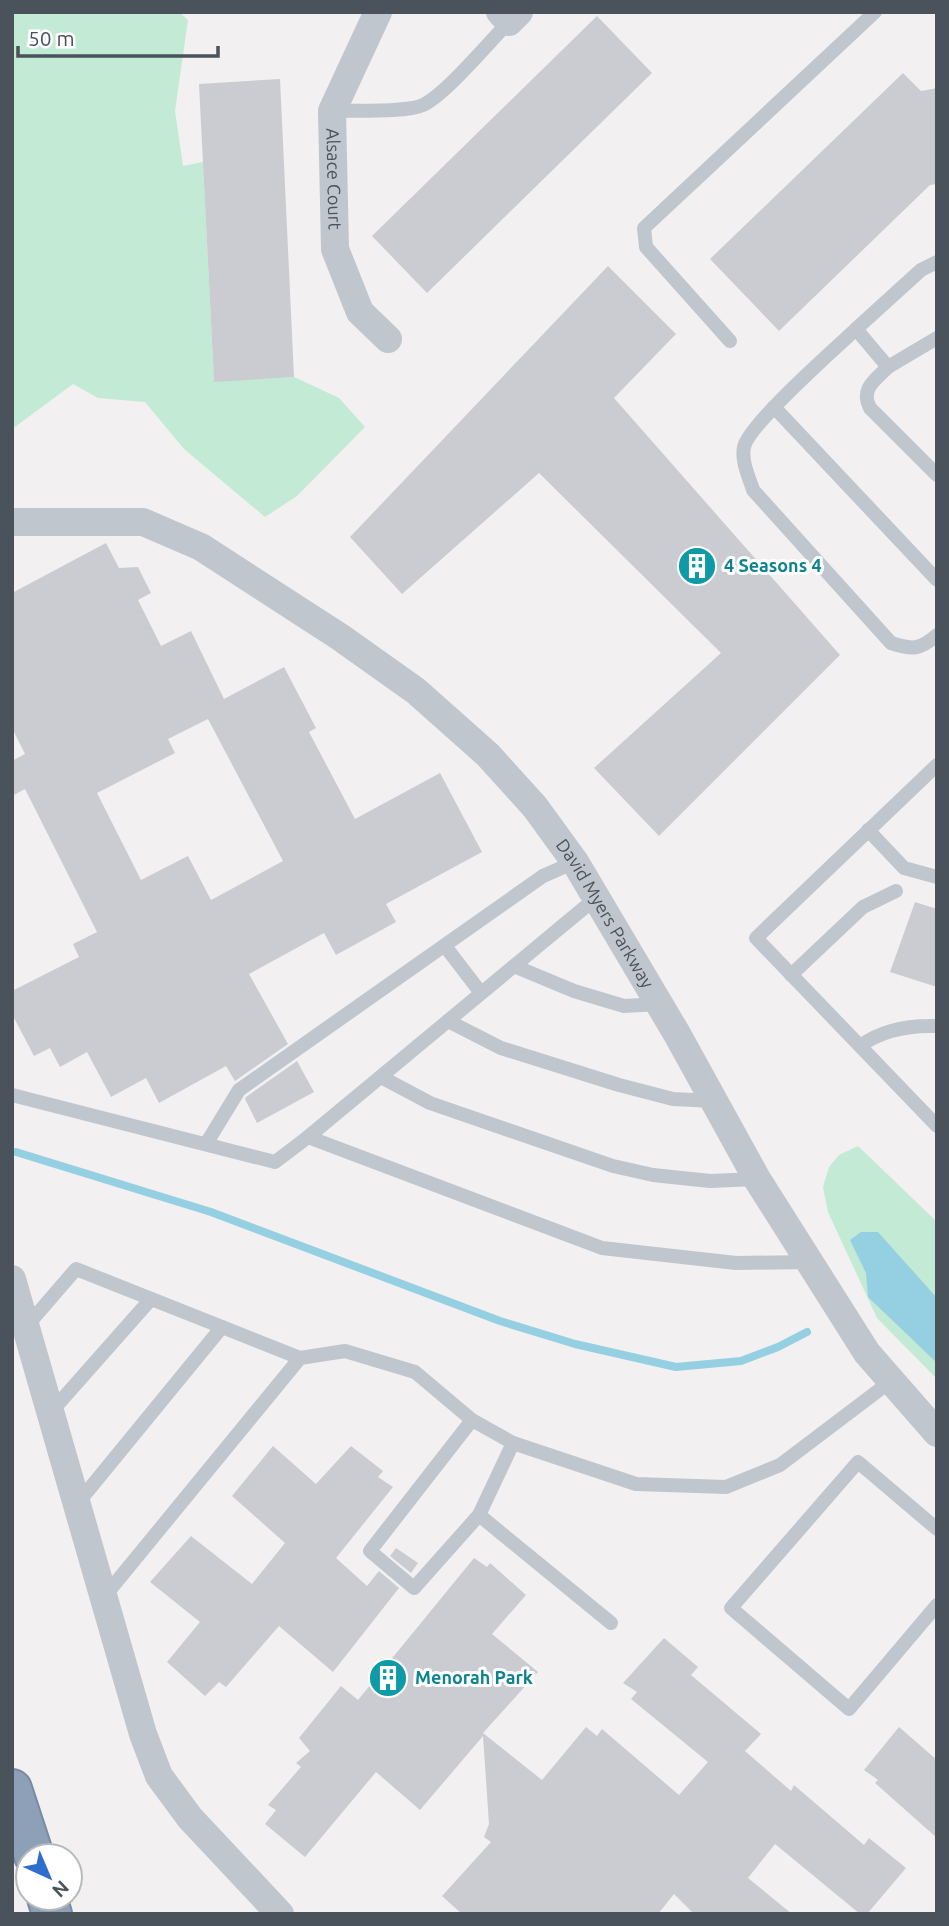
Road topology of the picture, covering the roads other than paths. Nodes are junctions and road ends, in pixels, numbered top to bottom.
1 (378, 12) edge
2 (875, 12) edge
3 (509, 16) edge
4 (332, 111) junction
5 (937, 262) edge
6 (856, 329) junction
7 (937, 338) edge
8 (388, 339) dead end
9 (730, 341) dead end
10 (888, 367) junction
11 (774, 407) junction
12 (937, 475) edge
13 (12, 522) edge
14 (937, 580) edge
15 (937, 635) edge
16 (937, 765) edge
17 (868, 830) junction
18 (575, 862) junction
19 (937, 877) edge
20 (896, 891) dead end
21 (596, 898) junction
22 (444, 946) junction
23 (514, 966) junction
24 (791, 975) junction
25 (481, 993) junction
26 (660, 1004) junction
27 (448, 1021) junction
28 (937, 1026) edge
29 (860, 1046) junction
30 (381, 1077) junction
31 (12, 1095) edge
32 (714, 1101) junction
33 (937, 1126) edge
34 (309, 1137) junction
35 (206, 1144) junction
36 (757, 1179) junction
37 (810, 1262) junction
38 (12, 1279) edge
39 (151, 1299) junction
40 (26, 1326) junction
41 (222, 1327) junction
42 (300, 1359) junction
43 (891, 1381) junction
44 (51, 1412) junction
45 (472, 1420) junction
46 (937, 1433) edge
47 (513, 1443) junction
48 (77, 1504) junction
49 (479, 1515) junction
50 (937, 1529) edge
51 (104, 1597) junction
52 (937, 1605) edge
53 (611, 1623) dead end
54 (12, 1789) edge
55 (12, 1802) edge
56 (23, 1842) edge
57 (29, 1842) edge
58 (280, 1914) edge

1 - 4 street, Alsace Court
2 - 9 lane
3 - 4 lane
4 - 8 street, Alsace Court
5 - 6 lane
6 - 10 lane
6 - 11 lane
7 - 10 lane
10 - 12 lane
11 - 14 lane
11 - 15 lane
13 - 18 street, David Myers Parkway
16 - 17 lane
17 - 19 lane
17 - 24 lane
18 - 21 street, David Myers Parkway
18 - 22 lane
20 - 24 lane
21 - 23 lane
21 - 26 street, David Myers Parkway
22 - 25 lane
22 - 35 lane
23 - 25 lane
23 - 26 lane
24 - 29 lane
25 - 27 lane
26 - 32 street, David Myers Parkway
27 - 30 lane
27 - 32 lane
28 - 29 lane
29 - 33 lane
30 - 34 lane
30 - 36 lane
31 - 35 lane
32 - 36 street, David Myers Parkway
34 - 35 lane
34 - 37 lane
36 - 37 street, David Myers Parkway
37 - 43 street, David Myers Parkway
38 - 40 street
39 - 40 lane
39 - 41 lane
39 - 44 lane
40 - 44 street
41 - 42 lane
41 - 48 lane
42 - 45 lane
42 - 51 lane
43 - 46 street, David Myers Parkway
43 - 47 lane
44 - 48 street
45 - 47 lane
45 - 49 lane
47 - 49 lane
48 - 51 street
49 - 53 lane
50 - 52 lane
51 - 58 street
54 - 57 highway
55 - 56 highway

